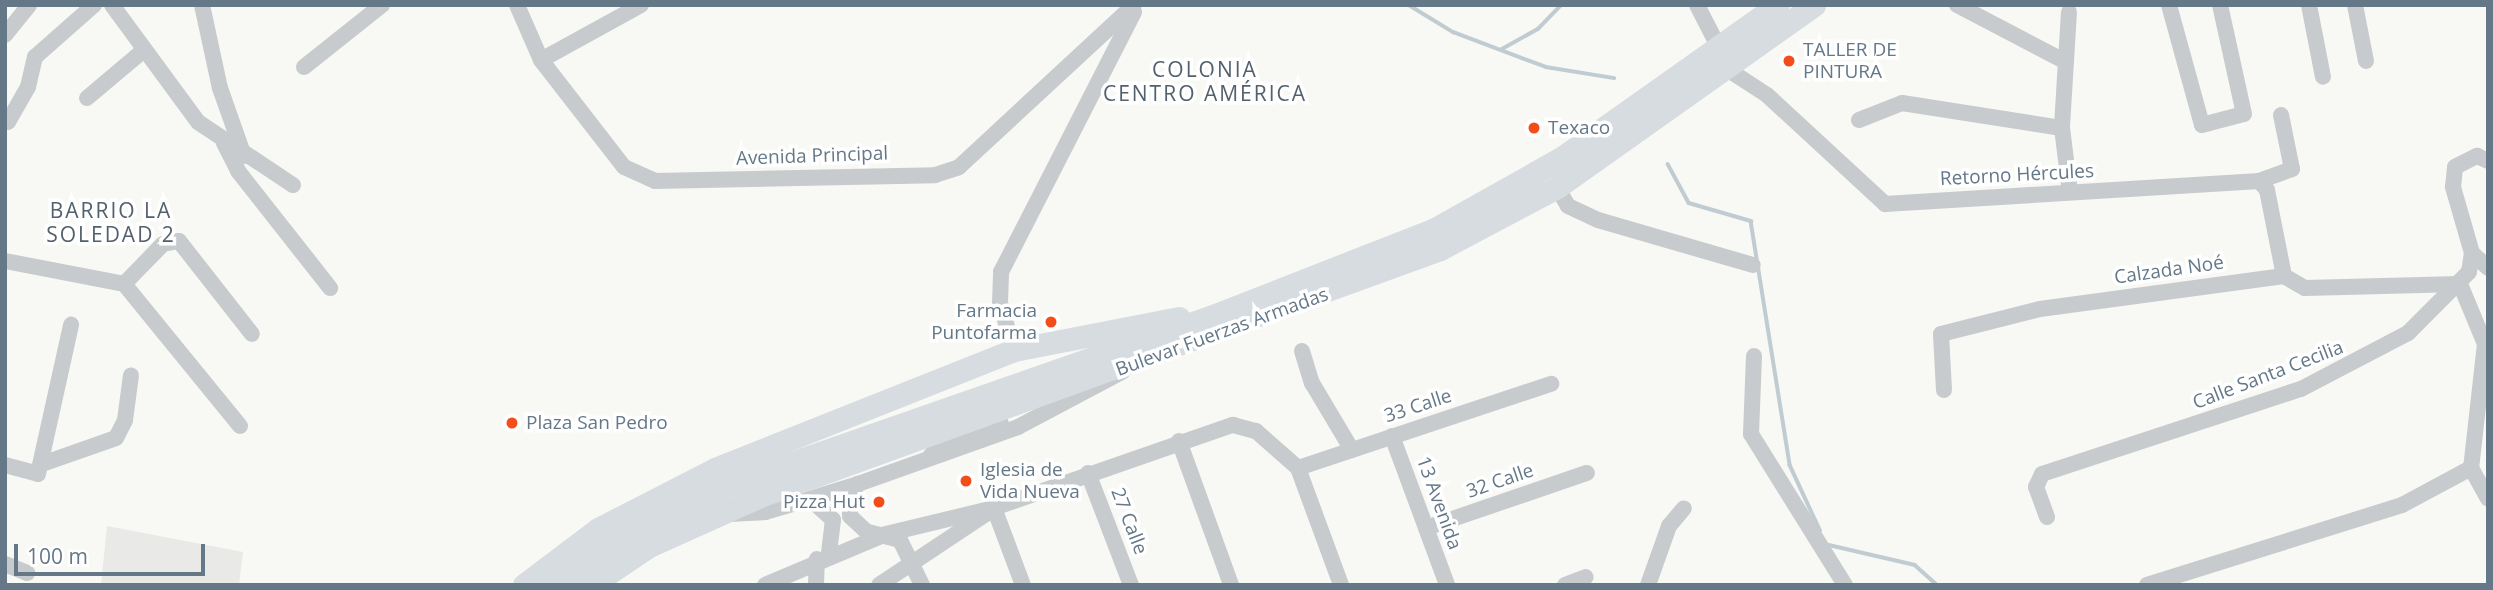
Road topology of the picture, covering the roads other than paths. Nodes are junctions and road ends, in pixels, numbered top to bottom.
1 (29, 5) edge
2 (94, 5) edge
3 (112, 5) edge
4 (202, 5) edge
5 (382, 5) edge
6 (517, 5) edge
7 (641, 5) edge
8 (1136, 5) edge
9 (1697, 5) edge
10 (1778, 5) edge
11 (1814, 5) edge
12 (1956, 5) edge
13 (2169, 5) edge
14 (2220, 5) edge
15 (2309, 5) edge
16 (2355, 5) edge
17 (2069, 12) dead end
18 (5, 35) edge
19 (144, 50) junction
20 (1723, 59) junction
21 (541, 60) junction
22 (2366, 61) dead end
23 (2066, 62) junction
24 (304, 67) dead end
25 (2323, 77) dead end
26 (87, 98) dead end
27 (2281, 115) dead end
28 (1859, 120) dead end
29 (8, 122) dead end
30 (2062, 128) junction
31 (224, 144) junction
32 (244, 156) junction
33 (2488, 161) edge
34 (2259, 181) junction
35 (293, 185) dead end
36 (1557, 187) junction
37 (2070, 192) junction
38 (2472, 253) junction
39 (5, 261) edge
40 (1753, 265) dead end
41 (2488, 268) edge
42 (2284, 276) junction
43 (124, 284) junction
44 (2460, 284) junction
45 (330, 288) dead end
46 (1213, 316) junction
47 (71, 325) dead end
48 (252, 334) dead end
49 (1014, 350) junction
50 (1302, 351) dead end
51 (1754, 356) dead end
52 (1136, 363) junction
53 (131, 376) dead end
54 (1551, 384) dead end
55 (1944, 390) dead end
56 (240, 426) dead end
57 (1392, 436) junction
58 (1179, 441) junction
59 (1352, 450) junction
60 (42, 464) junction
61 (5, 465) edge
62 (1298, 468) junction
63 (2471, 468) junction
64 (1088, 473) junction
65 (1587, 473) dead end
66 (858, 484) junction
67 (810, 499) junction
68 (2488, 499) edge
69 (994, 508) junction
70 (1684, 508) dead end
71 (716, 514) junction
72 (2047, 517) dead end
73 (1426, 528) junction
74 (886, 534) junction
75 (823, 557) junction
76 (5, 564) edge
77 (915, 566) junction
78 (27, 573) dead end
79 (1586, 577) dead end
80 (2172, 582) edge
81 (1649, 584) edge
82 (524, 585) edge
83 (556, 585) edge
84 (591, 585) edge
85 (765, 585) edge
86 (816, 585) edge
87 (879, 585) edge
88 (922, 585) edge
89 (1023, 585) edge
90 (1131, 585) edge
91 (1231, 585) edge
92 (1340, 585) edge
93 (1447, 585) edge
94 (1565, 585) edge
95 (1845, 585) edge
96 (2147, 585) edge

1 - 18 street
2 - 29 street
3 - 19 street
4 - 32 street
5 - 24 street
6 - 21 street, Avenida Principal
7 - 21 street
8 - 21 street, Avenida Principal
8 - 49 street, Avenida Principal
9 - 20 street
10 - 20 highway, Bulevar Fuerzas Armadas
11 - 20 highway, Bulevar Fuerzas Armadas
12 - 23 street
13 - 14 street
15 - 25 street
16 - 22 street
17 - 23 street
19 - 26 street
19 - 31 street
20 - 36 highway, Bulevar Fuerzas Armadas
20 - 37 street, Retorno Hércules
20 - 46 highway, Bulevar Fuerzas Armadas
23 - 30 street
27 - 34 street, Retorno Hércules
28 - 30 street
30 - 37 street
31 - 32 street
31 - 45 street
32 - 35 street
33 - 38 street
34 - 37 street, Retorno Hércules
34 - 42 street
36 - 40 street
36 - 52 highway, Bulevar Fuerzas Armadas
38 - 41 street
38 - 44 street, Calle Santa Cecilia
39 - 43 street
42 - 44 street, Calzada Noé
42 - 55 street, Calzada Noé
43 - 48 street
43 - 56 street
44 - 63 street
44 - 72 street, Calle Santa Cecilia
46 - 49 highway
46 - 83 highway, Bulevar Fuerzas Armadas
47 - 60 street
49 - 82 highway
50 - 59 street
51 - 95 street
52 - 66 street
52 - 71 highway, Bulevar Fuerzas Armadas
53 - 60 street
54 - 57 street, 33 Calle
57 - 59 street, 33 Calle
57 - 73 street, 13 Avenida
58 - 62 street
58 - 64 street
58 - 91 street
59 - 62 street, 33 Calle
60 - 61 street
62 - 92 street
63 - 68 street
63 - 80 street
64 - 69 street
64 - 90 street, 27 Calle
65 - 73 street, 32 Calle
66 - 67 street
66 - 74 street
67 - 71 street
67 - 75 street
69 - 74 street
69 - 77 street
69 - 89 street
70 - 81 street
71 - 84 highway, Bulevar Fuerzas Armadas
73 - 93 street, 13 Avenida
74 - 75 street
74 - 77 street
75 - 85 street
75 - 86 street
76 - 78 street
77 - 87 street
77 - 88 street
79 - 94 street
80 - 96 street

